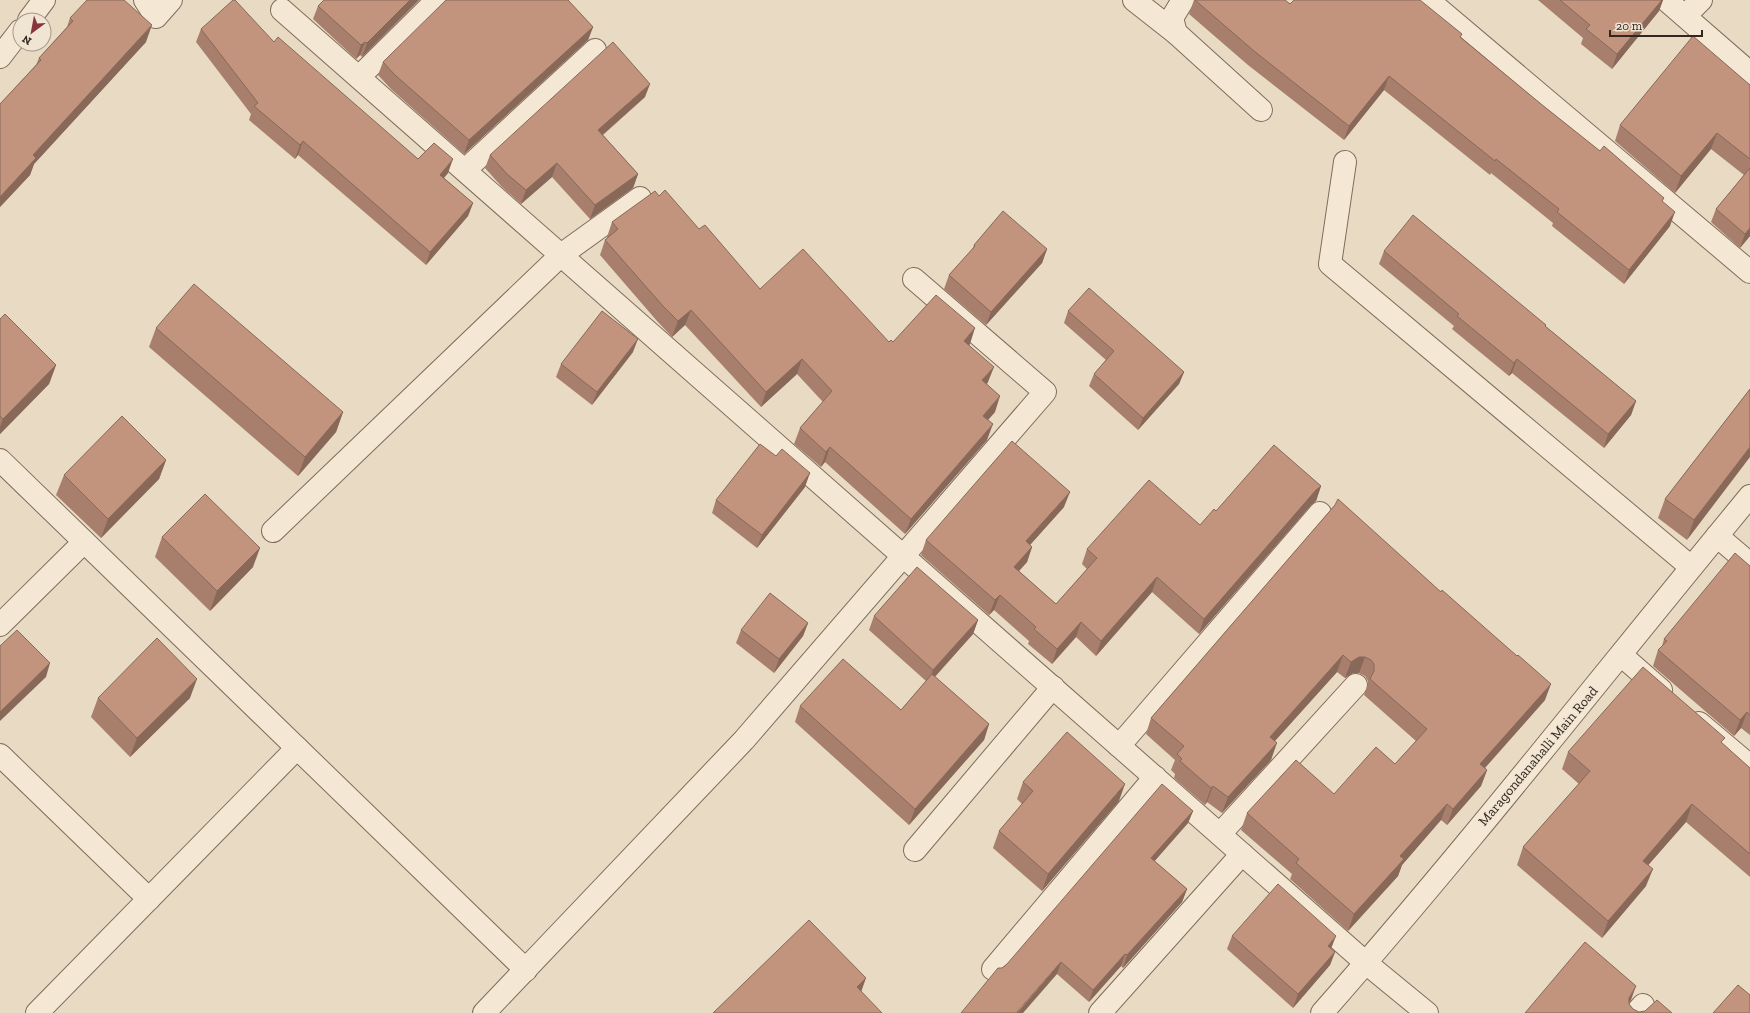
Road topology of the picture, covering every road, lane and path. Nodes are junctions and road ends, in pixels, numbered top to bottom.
1 (44, 0) edge
2 (145, 0) edge
3 (171, 0) edge
4 (437, 0) edge
5 (1134, 0) edge
6 (1183, 0) edge
7 (1428, 0) edge
8 (1666, 0) edge
9 (1701, 0) edge
10 (282, 10) dead end
11 (35, 12) edge
12 (1685, 16) junction
13 (1176, 33) junction
14 (12, 41) edge
15 (595, 50) dead end
16 (0, 56) edge
17 (1750, 73) edge
18 (359, 77) junction
19 (1261, 110) dead end
20 (1345, 162) dead end
21 (465, 170) junction
22 (640, 198) dead end
23 (561, 255) junction
24 (1750, 272) edge
25 (914, 279) dead end
26 (0, 460) edge
27 (1750, 496) edge
28 (1320, 513) dead end
29 (274, 531) dead end
30 (1717, 536) junction
31 (84, 542) junction
32 (903, 556) junction
33 (1750, 564) edge
34 (1691, 567) junction
35 (0, 625) edge
36 (1621, 655) junction
37 (1356, 685) dead end
38 (1053, 687) junction
39 (1119, 746) junction
40 (298, 748) junction
41 (0, 755) edge
42 (1750, 766) edge
43 (1155, 777) junction
44 (1220, 834) junction
45 (915, 850) dead end
46 (1242, 854) junction
47 (149, 899) junction
48 (1366, 963) junction
49 (993, 969) dead end
50 (526, 970) junction
51 (37, 1013) edge
52 (484, 1013) edge
53 (1100, 1013) edge
54 (1322, 1013) edge
55 (1427, 1013) edge

1 - 11 street
2 - 3 street
4 - 18 street
5 - 13 street
6 - 13 street
7 - 24 street
8 - 12 street
9 - 12 street
10 - 18 street
12 - 17 street
13 - 19 street
14 - 16 street
15 - 21 street
18 - 21 street
20 - 34 street
21 - 23 street
22 - 23 street
23 - 29 street
23 - 32 street
25 - 32 street
26 - 31 street
27 - 30 street, Maragondanahalli Main Road
28 - 39 street
30 - 33 street
30 - 34 street, Maragondanahalli Main Road
31 - 35 street
31 - 40 street
32 - 38 street
32 - 50 street
34 - 36 street, Maragondanahalli Main Road
36 - 42 street
36 - 48 street, Maragondanahalli Main Road
37 - 44 street
38 - 39 street
38 - 45 street
39 - 43 street
40 - 47 street
40 - 50 street
41 - 47 street
43 - 44 street
43 - 49 street
44 - 46 street
46 - 48 street
46 - 53 street
47 - 51 street
48 - 54 street, Maragondanahalli Main Road
48 - 55 street
50 - 52 street

